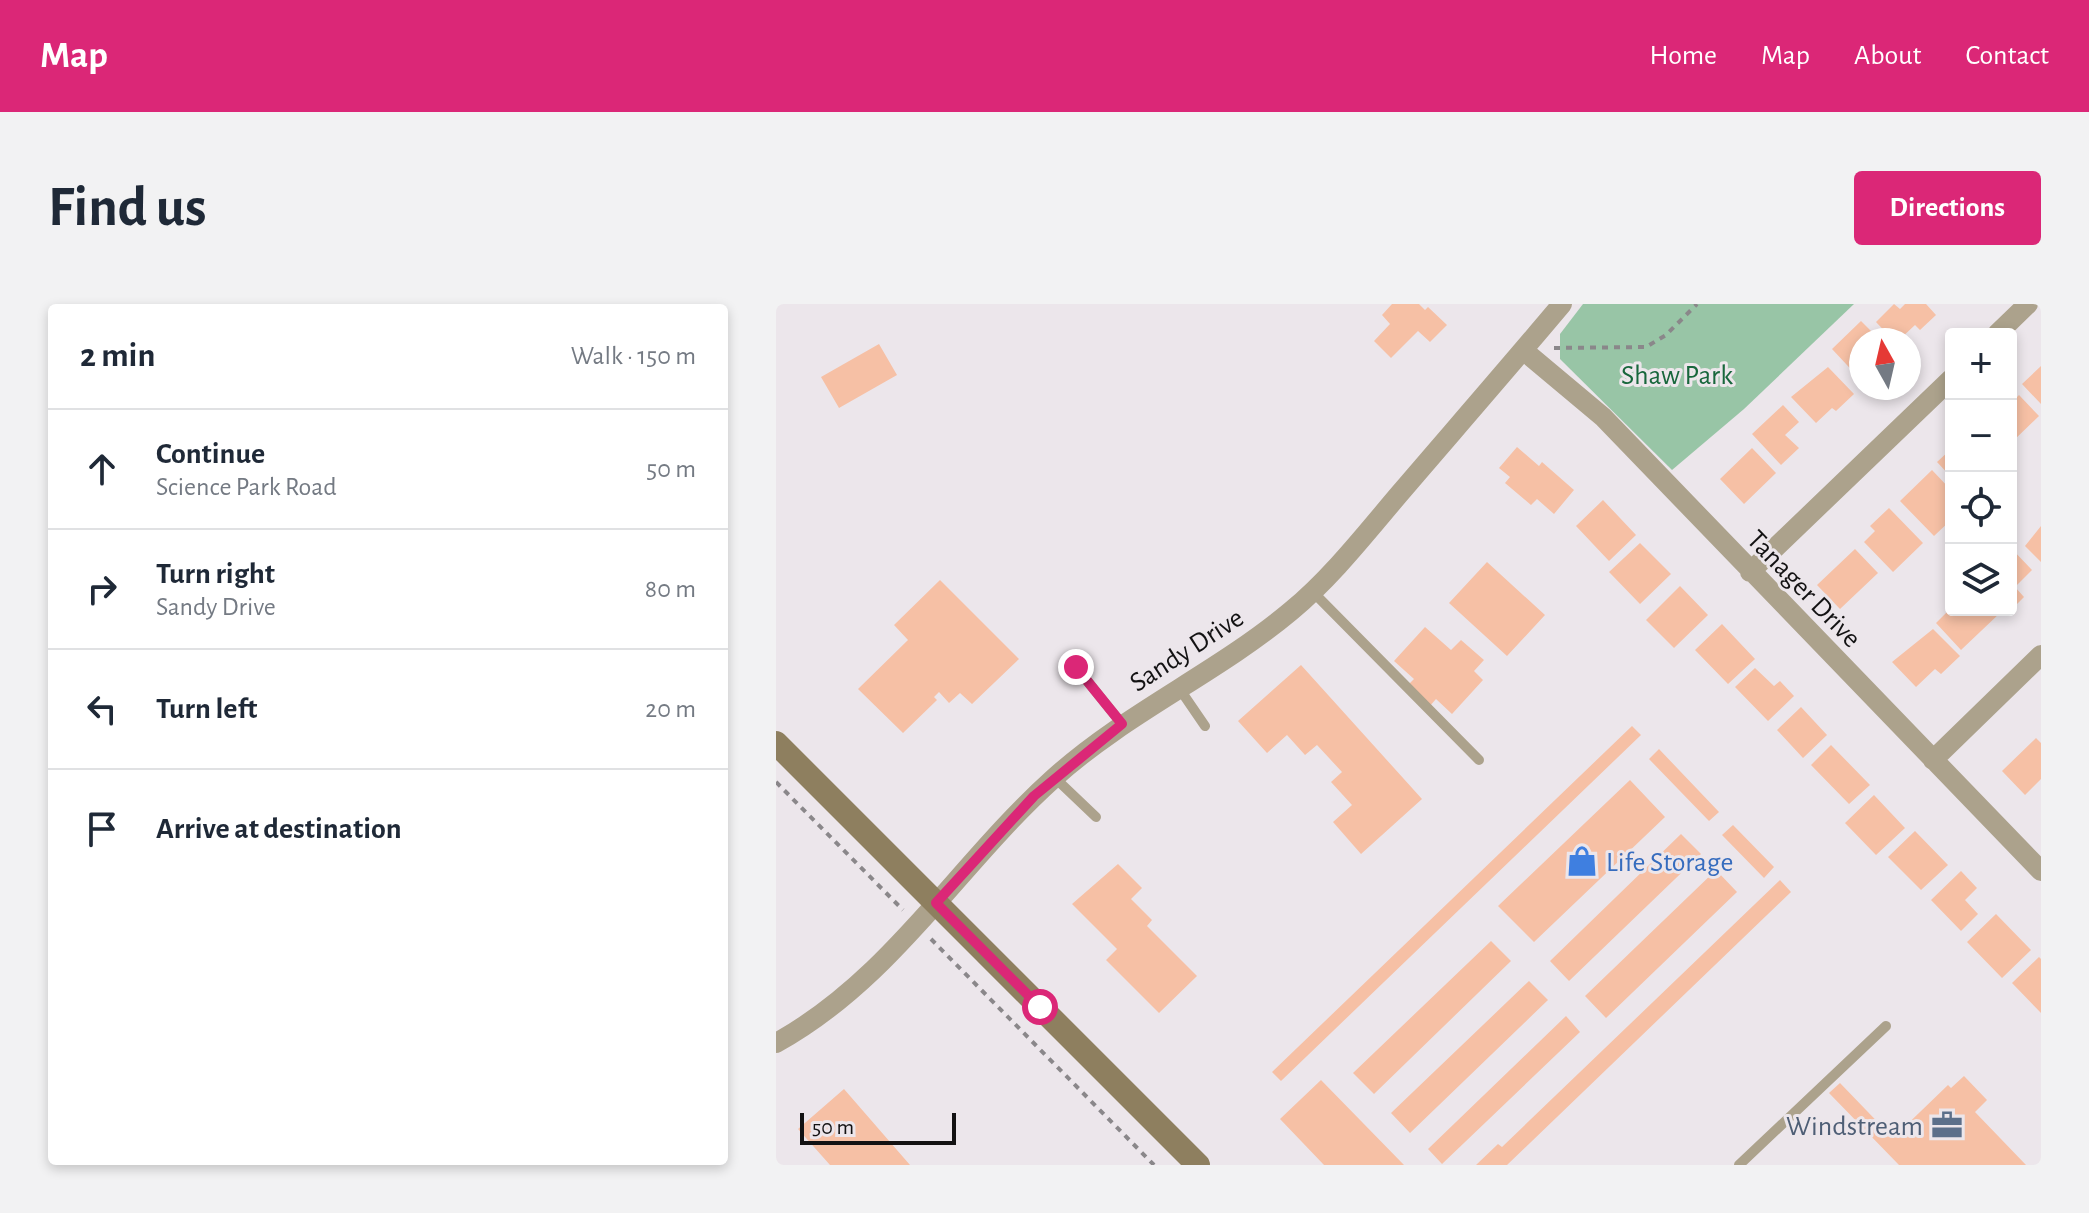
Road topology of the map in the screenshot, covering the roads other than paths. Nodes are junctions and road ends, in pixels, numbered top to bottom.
1 (1562, 304) edge
2 (2028, 304) edge
3 (2003, 328) edge
4 (1523, 350) junction
5 (1945, 385) edge
6 (1750, 572) junction
7 (1312, 591) junction
8 (2041, 655) edge
9 (1076, 667) dead end
10 (1178, 687) junction
11 (1122, 724) junction
12 (1205, 726) dead end
13 (776, 743) edge
14 (1479, 760) dead end
15 (1933, 760) junction
16 (1054, 777) junction
17 (1096, 817) dead end
18 (2041, 871) edge
19 (936, 903) junction
20 (1886, 1026) dead end
21 (776, 1043) edge
22 (1198, 1165) edge
23 (1739, 1165) edge

1 - 4 street, Sandy Drive
2 - 3 street
4 - 6 street, Tanager Drive
4 - 7 street, Sandy Drive
5 - 6 street
6 - 15 street, Tanager Drive
7 - 10 street, Sandy Drive
7 - 14 lane
8 - 15 street
9 - 11 lane
10 - 11 street, Sandy Drive
10 - 12 lane
11 - 16 street, Sandy Drive
13 - 19 main road
15 - 18 street, Tanager Drive
16 - 17 lane
16 - 19 street, Sandy Drive
19 - 21 street, Sandy Drive
19 - 22 main road
20 - 23 lane

